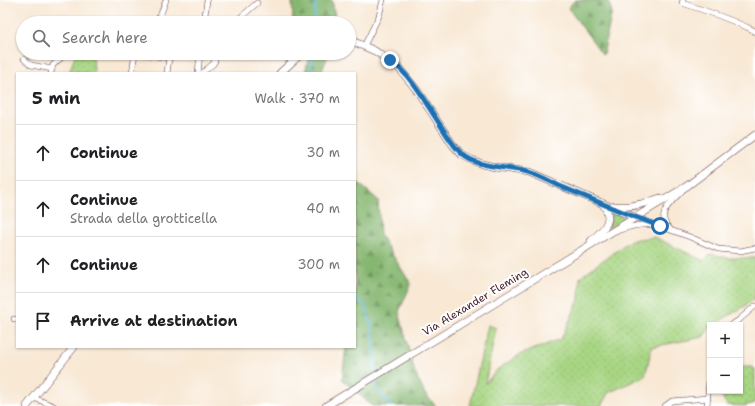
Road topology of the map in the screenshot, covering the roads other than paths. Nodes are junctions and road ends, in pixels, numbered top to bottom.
1 (166, 0) edge
2 (207, 0) edge
3 (383, 0) edge
4 (683, 0) edge
5 (257, 3) dead end
6 (160, 16) edge
7 (205, 16) edge
8 (242, 16) edge
9 (755, 32) edge
10 (356, 43) edge
11 (364, 46) junction
12 (25, 60) edge
13 (59, 60) edge
14 (134, 60) edge
15 (169, 60) edge
16 (199, 60) edge
17 (215, 60) edge
18 (294, 60) edge
19 (51, 71) edge
20 (132, 72) edge
21 (167, 72) edge
22 (198, 72) edge
23 (203, 72) edge
24 (281, 72) edge
25 (755, 135) edge
26 (687, 186) junction
27 (679, 190) junction
28 (602, 203) junction
29 (634, 217) junction
30 (660, 226) junction
31 (674, 231) junction
32 (612, 232) junction
33 (755, 248) edge
34 (581, 250) junction
35 (755, 306) edge
36 (736, 322) edge
37 (73, 348) edge
38 (708, 394) edge
39 (34, 398) junction
40 (708, 398) junction
41 (27, 406) edge
42 (54, 406) edge
43 (326, 406) edge
44 (665, 406) edge
45 (707, 406) edge

1 - 6 street
2 - 7 street
3 - 11 street
4 - 9 street
5 - 8 street
10 - 11 street
11 - 28 street
12 - 19 street
13 - 19 street
14 - 20 street
15 - 21 street
16 - 22 street
17 - 23 street
18 - 24 street
25 - 26 street
26 - 27 street
26 - 31 street
27 - 28 street
27 - 29 street, Via Alexander Fleming
28 - 29 street
28 - 34 street
29 - 30 street
29 - 32 street, Via Alexander Fleming
30 - 31 street
30 - 32 street
31 - 33 street
32 - 34 street, Via Alexander Fleming
34 - 43 street, Via Alexander Fleming
35 - 36 street
37 - 39 street
38 - 40 street
39 - 41 street
39 - 42 street
40 - 44 street
40 - 45 street

